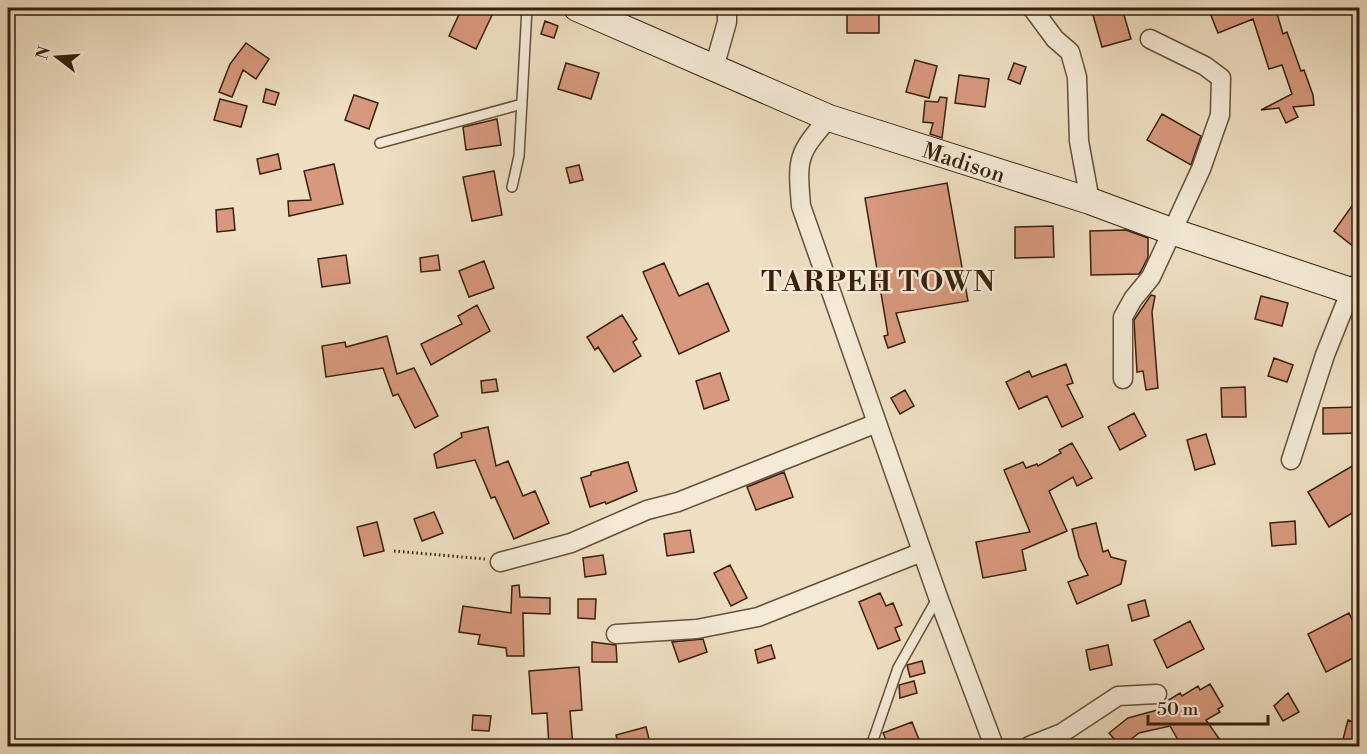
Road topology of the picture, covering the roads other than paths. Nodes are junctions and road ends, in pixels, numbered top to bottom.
1 (527, 8) edge
2 (577, 8) edge
3 (727, 8) edge
4 (1032, 8) edge
5 (1150, 39) dead end
6 (714, 68) junction
7 (522, 104) junction
8 (829, 118) junction
9 (380, 143) dead end
10 (512, 187) dead end
11 (1090, 201) junction
12 (1171, 231) junction
13 (1357, 289) edge
14 (1123, 379) dead end
15 (877, 423) junction
16 (1291, 460) dead end
17 (922, 552) junction
18 (500, 562) road end
19 (938, 597) junction
20 (616, 634) dead end
21 (1157, 694) dead end
22 (870, 747) edge
23 (994, 747) edge
24 (1029, 747) edge

1 - 7 lane
2 - 6 street, Madison
3 - 6 street
4 - 11 street
5 - 12 street
6 - 8 street, Madison
7 - 9 lane
7 - 10 lane
8 - 11 street, Madison
8 - 15 street
11 - 12 street, Madison
12 - 13 street, Madison
12 - 14 street
13 - 16 street
15 - 17 street
15 - 18 street
17 - 19 street
17 - 20 street
19 - 22 lane
19 - 23 street
21 - 24 street

